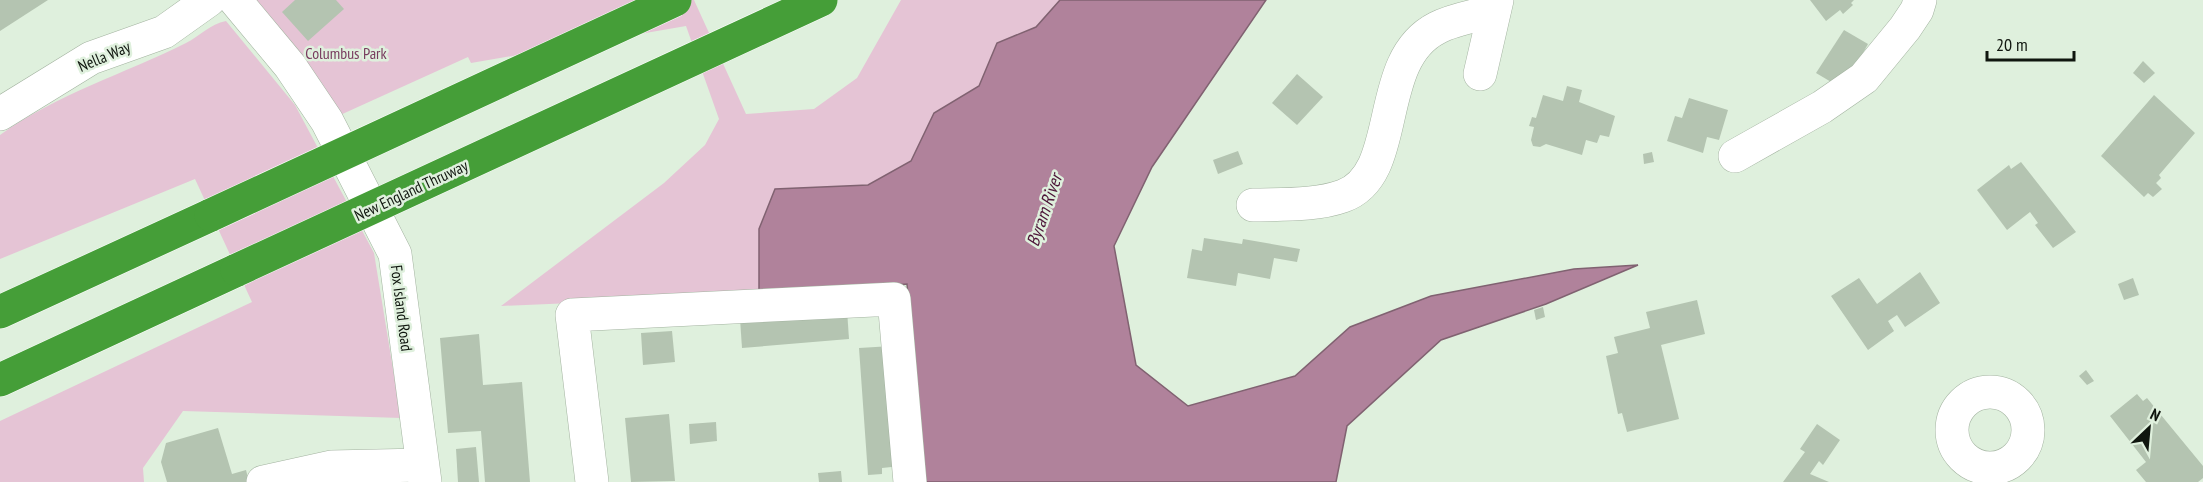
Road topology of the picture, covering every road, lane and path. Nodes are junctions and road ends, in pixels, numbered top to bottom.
1 (209, 0) edge
2 (235, 0) edge
3 (675, 0) edge
4 (821, 0) edge
5 (1920, 0) edge
6 (1495, 6) edge
7 (1480, 74) dead end
8 (0, 114) edge
9 (1735, 156) dead end
10 (1252, 205) dead end
11 (0, 312) edge
12 (0, 380) edge
13 (423, 474) edge
14 (263, 482) edge
15 (592, 482) edge
16 (910, 482) edge

1 - 8 street, Nella Way
2 - 13 street, Fox Island Road
3 - 11 highway, bridge
4 - 12 highway, New England Thruway, bridge
5 - 9 street
6 - 7 street
6 - 10 street
13 - 14 street
15 - 16 street

